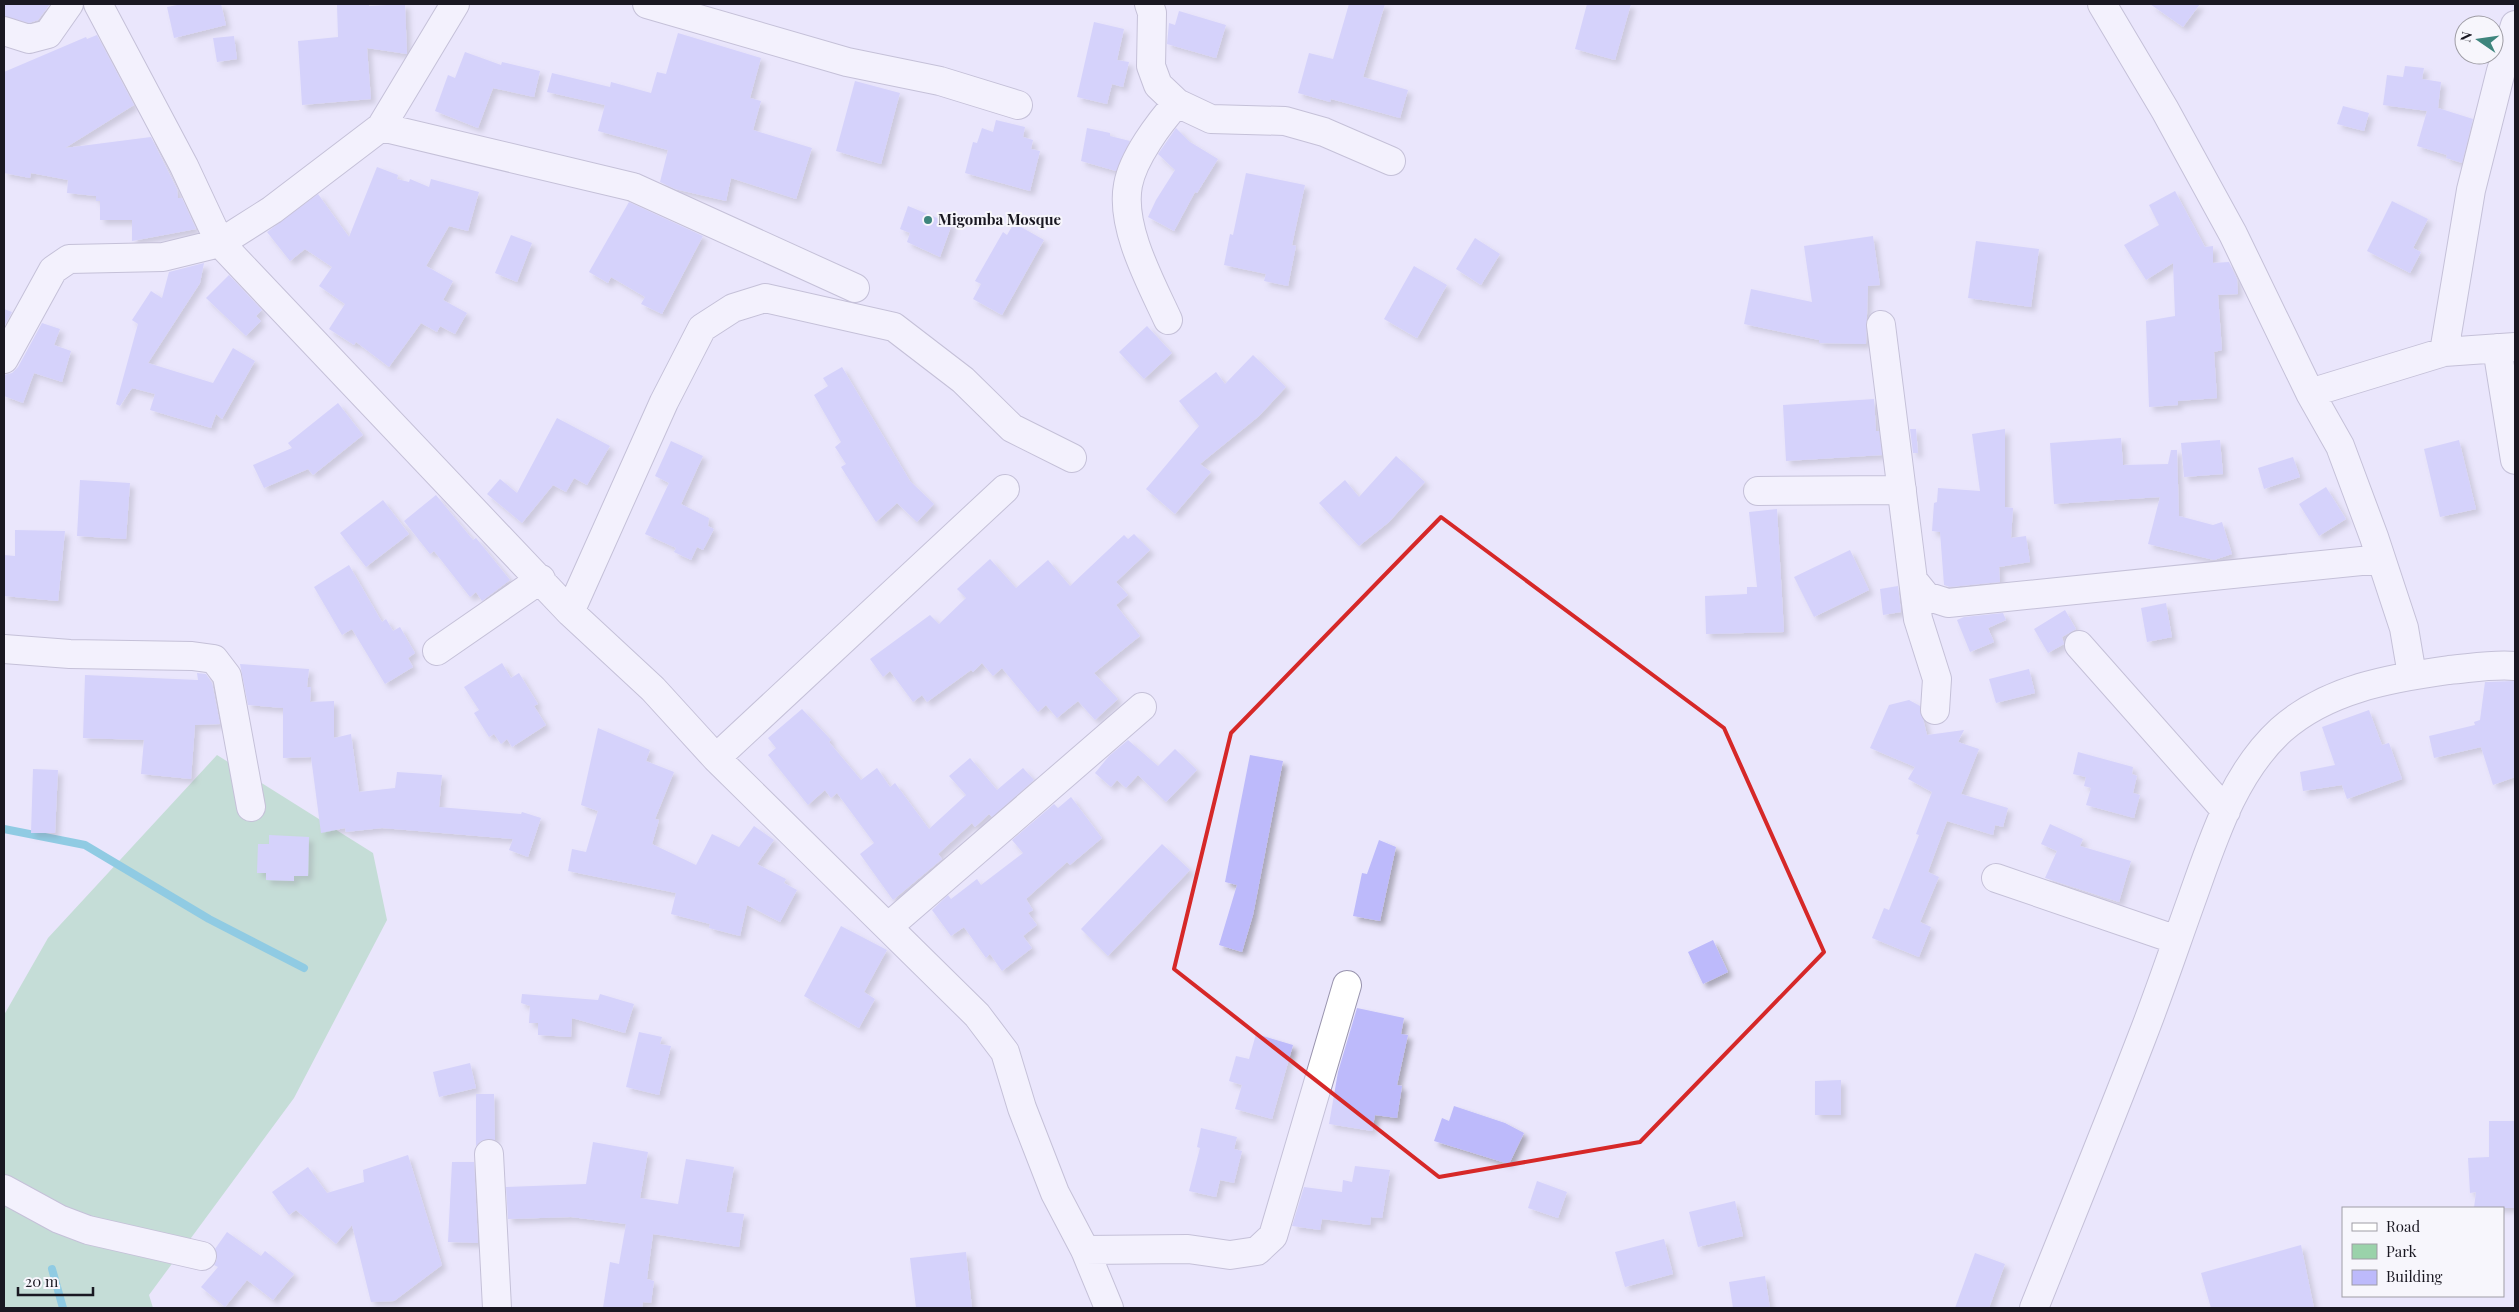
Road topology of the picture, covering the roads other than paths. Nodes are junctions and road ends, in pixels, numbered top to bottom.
1 (69, 4) edge
2 (98, 4) edge
3 (455, 4) edge
4 (646, 4) edge
5 (1149, 4) edge
6 (2102, 4) edge
7 (2515, 25) edge
8 (4, 31) edge
9 (1177, 102) junction
10 (1018, 105) dead end
11 (381, 127) junction
12 (1391, 161) dead end
13 (220, 243) junction
14 (855, 288) dead end
15 (1168, 320) dead end
16 (1881, 326) dead end
17 (2506, 348) edge
18 (2444, 352) junction
19 (4, 359) edge
20 (2310, 393) junction
21 (1072, 458) dead end
22 (2515, 460) edge
23 (1005, 489) dead end
24 (1902, 490) junction
25 (1758, 491) dead end
26 (2381, 559) junction
27 (541, 579) junction
28 (1913, 580) junction
29 (570, 612) junction
30 (2079, 645) dead end
31 (4, 649) edge
32 (437, 651) dead end
33 (2515, 666) edge
34 (2412, 675) junction
35 (1142, 707) dead end
36 (1935, 710) dead end
37 (716, 758) junction
38 (251, 807) dead end
39 (2226, 811) junction
40 (1996, 878) dead end
41 (888, 927) junction
42 (2177, 940) junction
43 (1347, 985) dead end
44 (489, 1154) dead end
45 (4, 1189) edge
46 (1085, 1250) junction
47 (202, 1256) dead end
48 (497, 1308) edge
49 (1109, 1308) edge
50 (2034, 1308) edge

1 - 8 street
2 - 13 street
3 - 11 street
4 - 10 street
5 - 9 street
6 - 20 street
7 - 18 street
9 - 12 street
9 - 15 street
11 - 13 street
11 - 14 street
13 - 19 street
13 - 27 street
16 - 24 street
17 - 18 street
17 - 22 street
18 - 20 street
20 - 26 street
21 - 29 street
23 - 37 street
24 - 25 street
24 - 28 street
26 - 28 street
26 - 34 street
27 - 29 street
27 - 32 street
28 - 36 street
29 - 37 street
30 - 39 street
31 - 38 street
33 - 34 street
34 - 39 street
35 - 41 street
37 - 41 street
39 - 42 street
40 - 42 street
41 - 46 street
42 - 50 street
43 - 46 street
44 - 48 street
45 - 47 street
46 - 49 street

